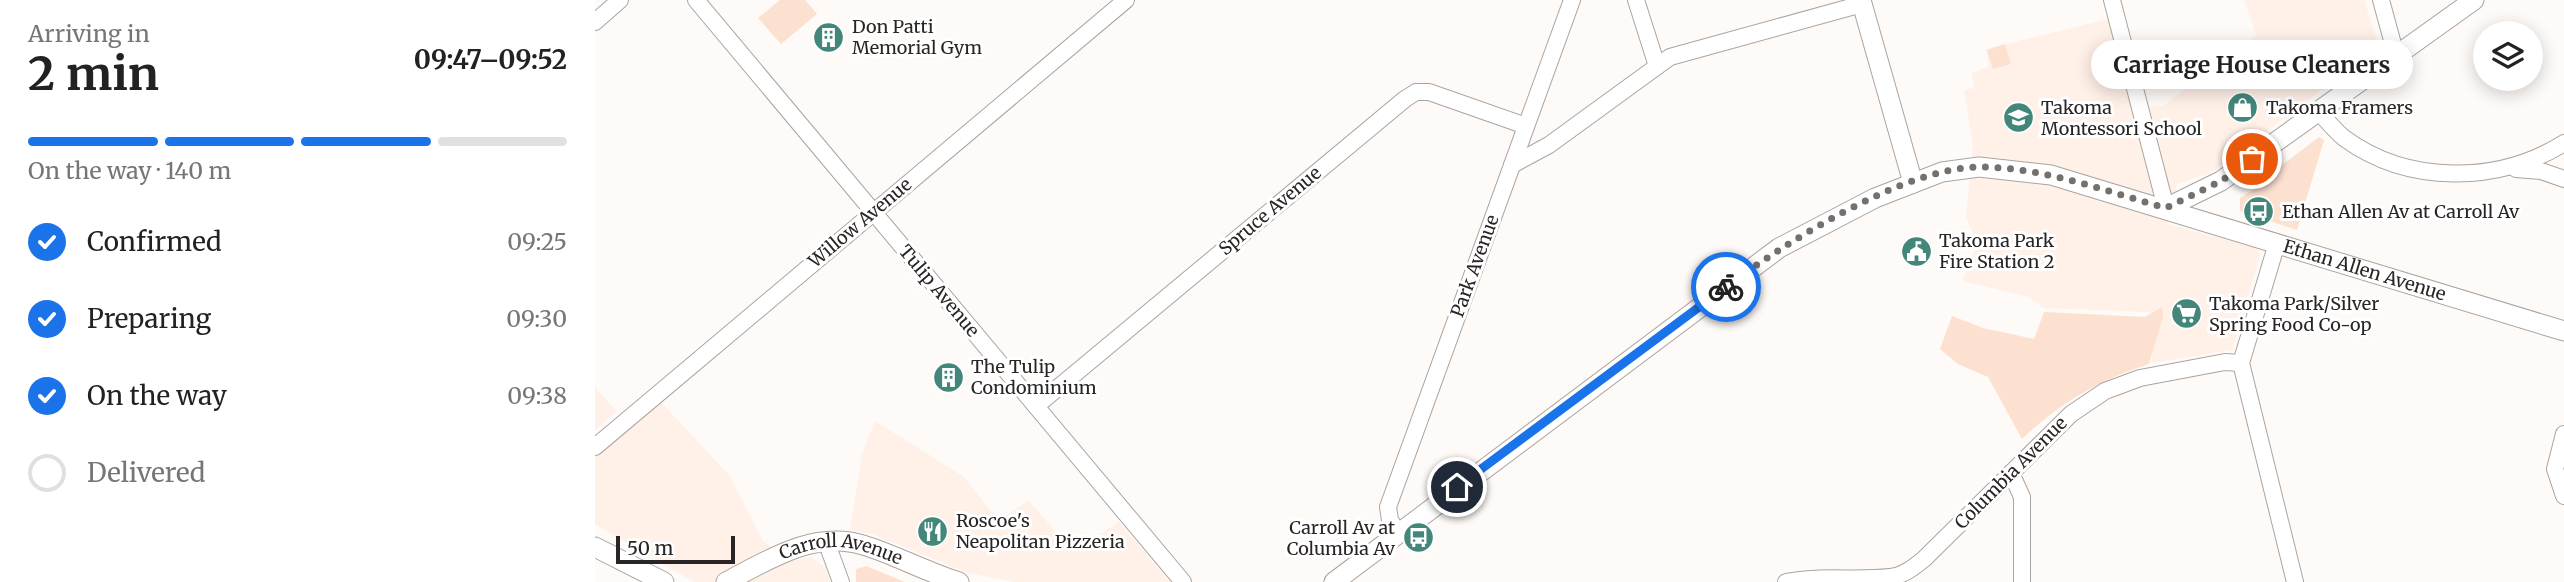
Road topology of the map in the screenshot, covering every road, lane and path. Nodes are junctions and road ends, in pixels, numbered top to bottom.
1 (620, 0) edge
2 (696, 0) edge
3 (1126, 0) edge
4 (1572, 0) edge
5 (1636, 0) edge
6 (2112, 0) edge
7 (2381, 0) edge
8 (2474, 0) edge
9 (1862, 2) edge
10 (595, 22) edge
11 (2396, 55) junction
12 (1657, 66) junction
13 (2318, 111) junction
14 (1526, 126) junction
15 (2564, 143) edge
16 (1512, 164) junction
17 (2511, 168) junction
18 (2564, 179) edge
19 (1913, 183) junction
20 (2166, 208) junction
21 (873, 212) junction
22 (2277, 243) junction
23 (2564, 331) edge
24 (2241, 363) junction
25 (1036, 407) junction
26 (2564, 434) edge
27 (595, 447) edge
28 (2011, 473) junction
29 (2564, 496) edge
30 (1397, 531) junction
31 (827, 541) junction
32 (595, 547) edge
33 (664, 582) edge
34 (726, 582) edge
35 (841, 582) edge
36 (959, 582) edge
37 (1183, 582) edge
38 (1334, 582) edge
39 (1786, 582) edge
40 (2022, 582) edge
41 (2295, 582) edge

1 - 10 street
2 - 21 street, Tulip Avenue
3 - 21 street, Willow Avenue
4 - 14 street, Park Avenue
5 - 12 street
6 - 20 street
7 - 11 street
8 - 11 main road
9 - 12 street
9 - 19 main road
11 - 13 main road
12 - 16 street
13 - 17 street
13 - 20 main road
14 - 16 street, Park Avenue
14 - 25 street, Spruce Avenue
15 - 17 street
16 - 30 street, Park Avenue
17 - 18 street
19 - 20 main road
19 - 30 main road
20 - 22 main road, Ethan Allen Avenue
21 - 25 street, Tulip Avenue
21 - 27 street, Willow Avenue
22 - 23 main road, Ethan Allen Avenue
22 - 24 street
24 - 28 street, Columbia Avenue
24 - 41 street
25 - 37 street, Tulip Avenue
26 - 29 street
28 - 39 street, Columbia Avenue
28 - 40 street
30 - 38 main road
31 - 34 main road, Carroll Avenue
31 - 35 street
31 - 36 main road, Carroll Avenue
32 - 33 main road

